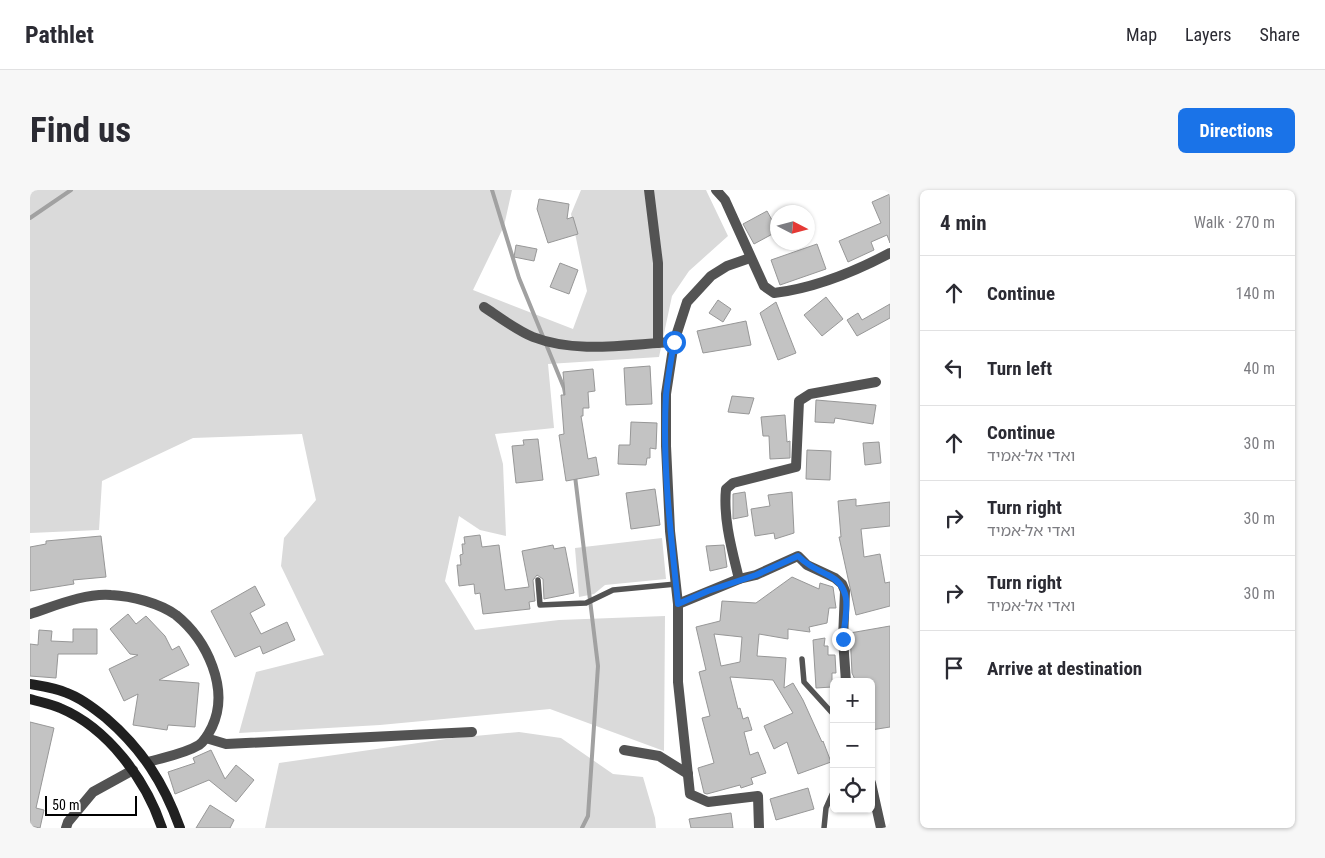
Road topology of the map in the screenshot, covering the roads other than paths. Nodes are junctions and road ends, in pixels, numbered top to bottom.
1 (649, 190) edge
2 (716, 190) edge
3 (890, 252) edge
4 (750, 258) junction
5 (484, 307) dead end
6 (674, 342) junction
7 (658, 343) junction
8 (876, 382) dead end
9 (538, 580) dead end
10 (739, 580) junction
11 (676, 584) junction
12 (678, 604) junction
13 (30, 614) edge
14 (802, 659) dead end
15 (846, 678) edge
16 (30, 684) edge
17 (30, 699) edge
18 (830, 711) edge
19 (472, 732) dead end
20 (206, 738) junction
21 (624, 750) dead end
22 (148, 762) junction
23 (133, 770) junction
24 (688, 774) junction
25 (830, 799) edge
26 (875, 802) edge
27 (66, 828) edge
28 (162, 828) edge
29 (180, 828) edge
30 (759, 828) edge
31 (824, 828) edge
32 (881, 828) edge

1 - 7 street
2 - 4 street
3 - 4 street
4 - 6 street
5 - 7 street
6 - 7 street
6 - 11 street
8 - 10 street
9 - 11 lane
10 - 12 street
10 - 15 street
11 - 12 street
12 - 24 street
13 - 20 street
14 - 18 lane
16 - 22 main road
17 - 23 main road
19 - 20 street
20 - 22 street
21 - 24 street
22 - 29 main road
23 - 27 street
23 - 28 main road
24 - 30 street
25 - 31 lane
26 - 32 street

